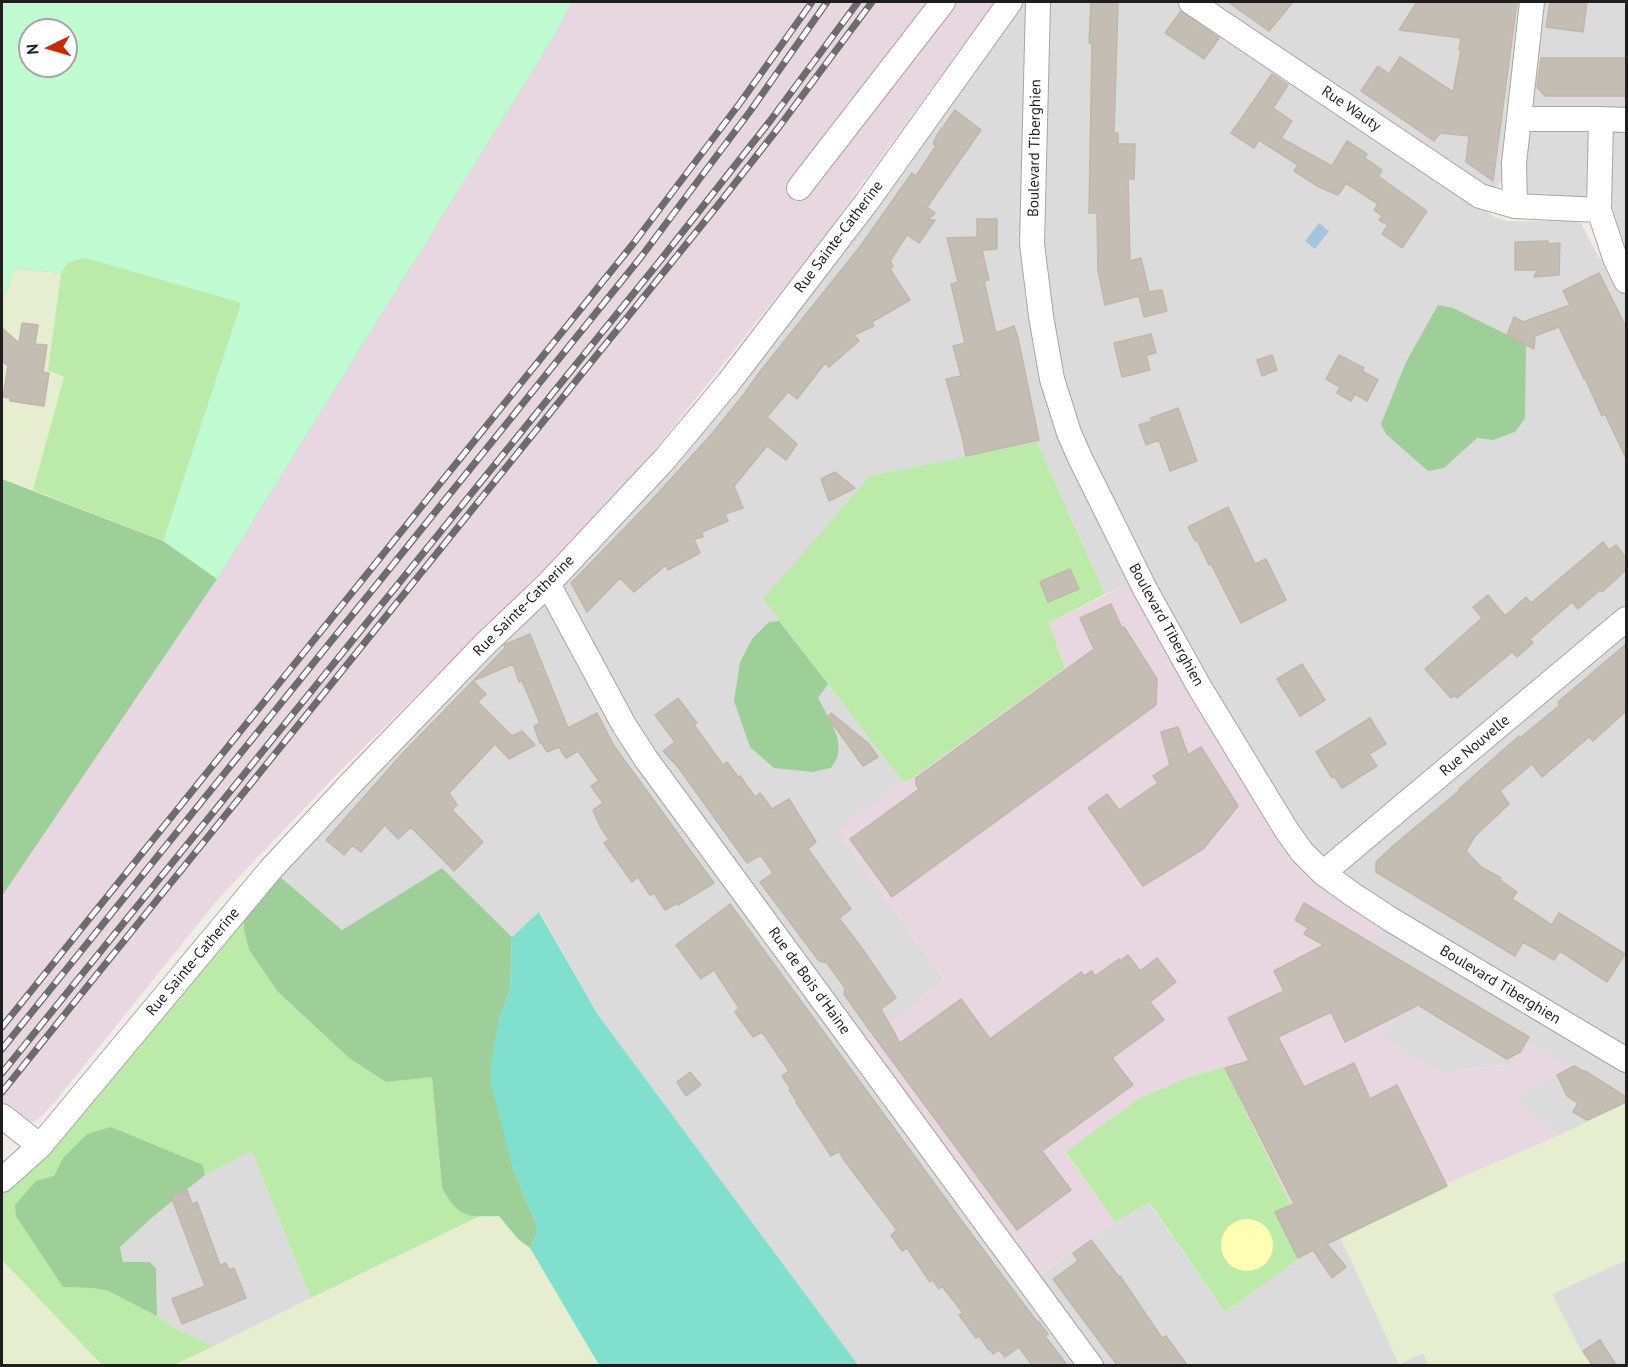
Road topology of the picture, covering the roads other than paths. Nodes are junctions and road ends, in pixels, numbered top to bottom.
1 (943, 2) edge
2 (1010, 2) edge
3 (1038, 2) edge
4 (1191, 2) edge
5 (1532, 2) edge
6 (1519, 119) junction
7 (1600, 119) junction
8 (1626, 120) edge
9 (799, 188) dead end
10 (1515, 206) junction
11 (1599, 210) junction
12 (1626, 280) edge
13 (548, 584) junction
14 (1626, 619) edge
15 (1323, 873) junction
16 (1626, 1060) edge
17 (3, 1117) edge
18 (40, 1146) junction
19 (2, 1180) edge
20 (1091, 1365) edge

1 - 9 street
2 - 13 street, Rue Sainte-Catherine
3 - 15 street, Boulevard Tiberghien
4 - 10 street, Rue Wauty
5 - 6 street
6 - 7 street
6 - 10 street
7 - 8 street
7 - 11 street
10 - 11 street, Rue Wauty
11 - 12 street
13 - 18 street, Rue Sainte-Catherine
13 - 20 street, Rue de Bois d'Haine
14 - 15 street, Rue Nouvelle
15 - 16 street, Boulevard Tiberghien
17 - 18 street
18 - 19 street, Rue Sainte-Catherine

